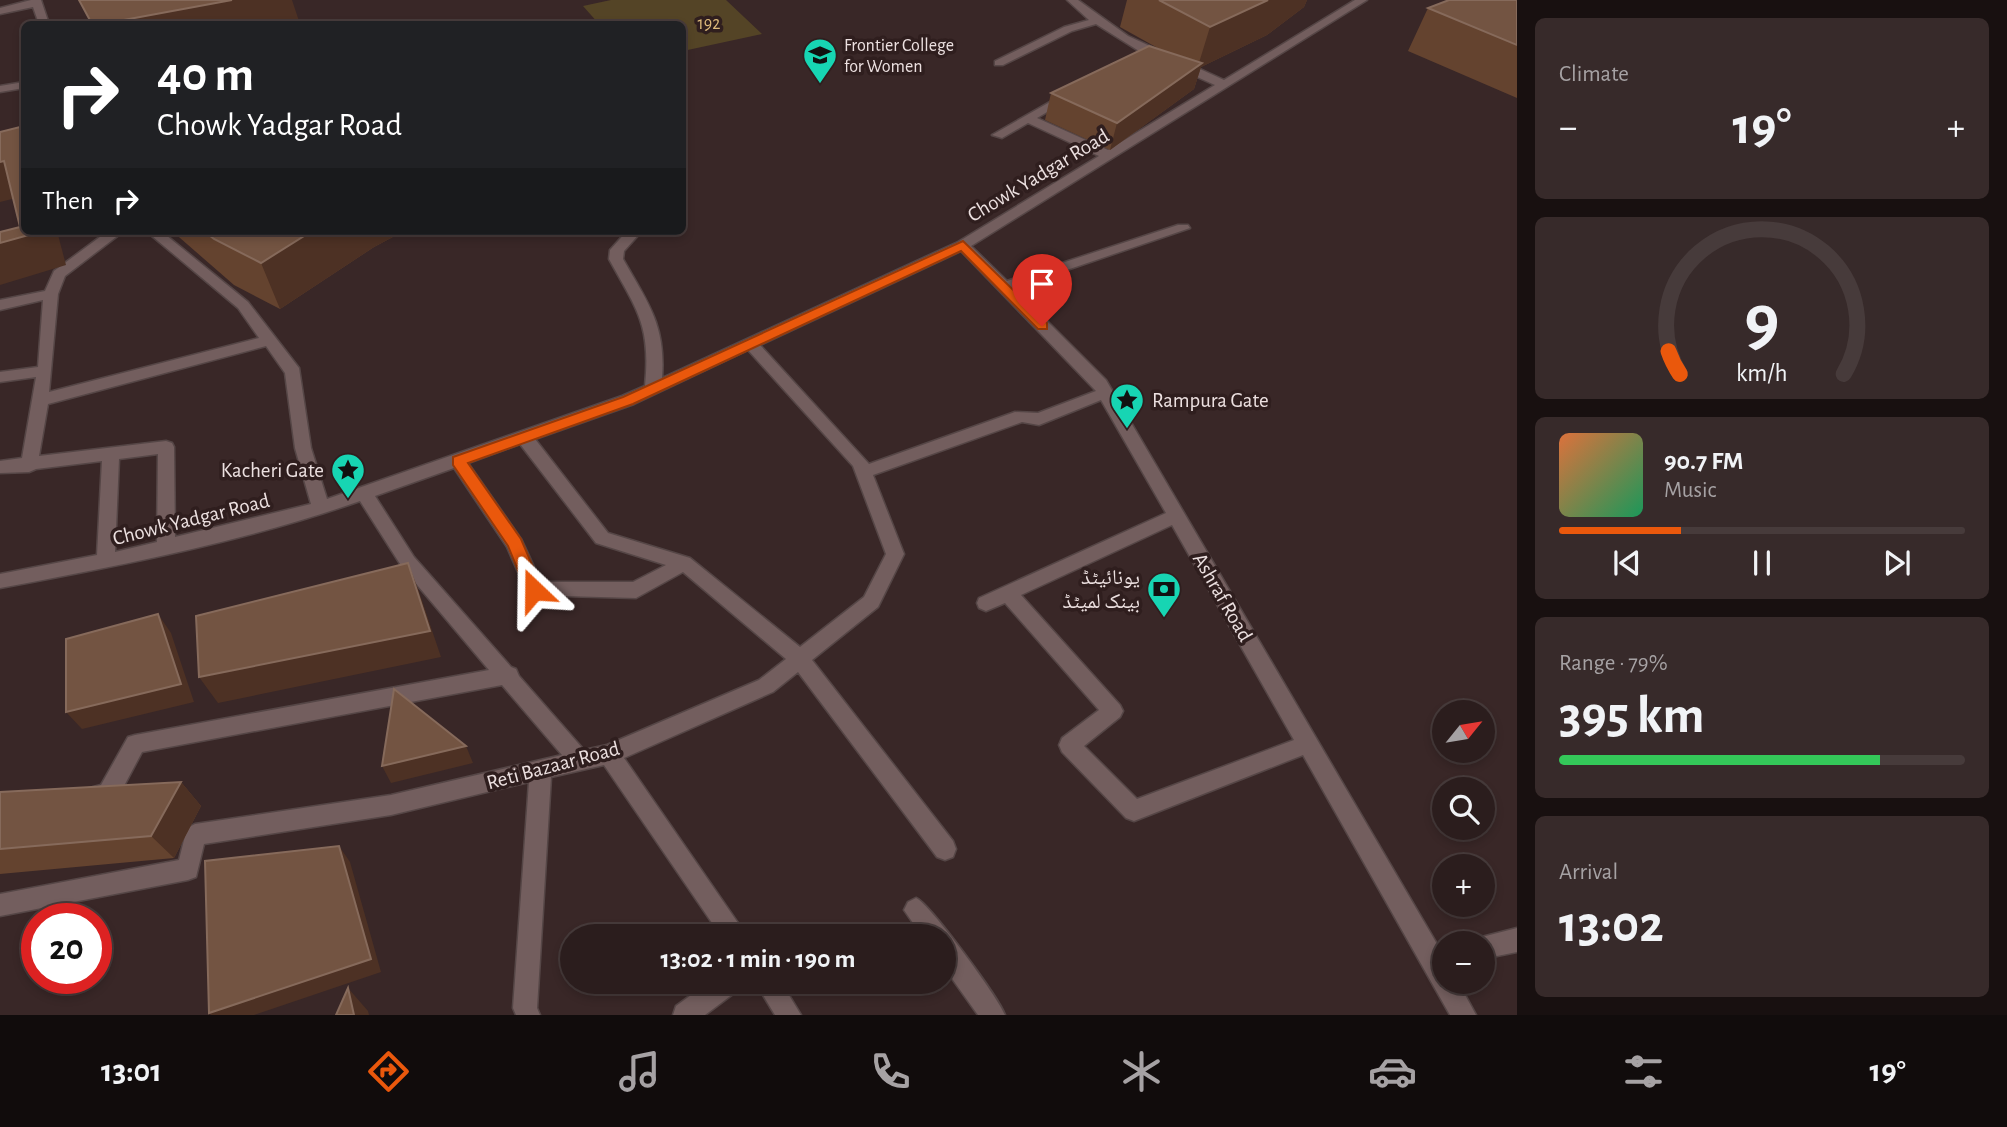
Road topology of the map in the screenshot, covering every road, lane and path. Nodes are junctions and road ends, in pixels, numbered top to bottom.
1 (1072, 0) edge
2 (1362, 0) edge
3 (37, 2) edge
4 (0, 11) edge
5 (43, 21) edge
6 (1096, 21) junction
7 (999, 64) dead end
8 (1223, 84) junction
9 (21, 86) edge
10 (1085, 87) edge
11 (0, 89) edge
12 (1027, 118) junction
13 (998, 135) dead end
14 (1110, 156) junction
15 (1183, 228) dead end
16 (112, 235) edge
17 (158, 235) edge
18 (631, 235) edge
19 (963, 245) junction
20 (1004, 287) junction
21 (51, 294) junction
22 (0, 305) edge
23 (269, 340) junction
24 (751, 344) junction
25 (45, 372) junction
26 (0, 377) edge
27 (653, 388) junction
28 (1105, 393) junction
29 (40, 401) junction
30 (524, 437) junction
31 (111, 454) junction
32 (458, 461) junction
33 (29, 466) junction
34 (0, 467) edge
35 (863, 472) junction
36 (365, 494) junction
37 (321, 508) junction
38 (1176, 516) junction
39 (166, 546) junction
40 (106, 561) junction
41 (684, 563) junction
42 (0, 581) edge
43 (1008, 593) junction
44 (986, 603) dead end
45 (800, 659) junction
46 (509, 676) junction
47 (1308, 744) junction
48 (609, 754) junction
49 (580, 761) junction
50 (541, 770) junction
51 (68, 799) edge
52 (945, 849) dead end
53 (0, 905) edge
54 (916, 910) dead end
55 (727, 924) edge
56 (927, 924) edge
57 (1517, 940) edge
58 (1495, 944) edge
59 (1432, 947) edge
60 (956, 964) edge
61 (712, 994) edge
62 (774, 994) edge
63 (1453, 994) edge
64 (528, 1015) edge
65 (685, 1015) edge
66 (789, 1015) edge
67 (993, 1015) edge
68 (1464, 1015) edge

1 - 6 street
2 - 8 street, Chowk Yadgar Road
3 - 4 street
3 - 5 street
6 - 7 street
6 - 8 street
8 - 14 street, Chowk Yadgar Road
9 - 11 street
10 - 12 street
12 - 13 street
12 - 14 street
14 - 19 street, Chowk Yadgar Road
15 - 20 street
16 - 21 street
17 - 23 street
18 - 27 street
19 - 20 street, Ashraf Road
19 - 24 street, Chowk Yadgar Road
20 - 28 street, Ashraf Road
21 - 22 street
21 - 25 street
23 - 29 street
23 - 37 street
24 - 27 street, Chowk Yadgar Road
24 - 35 street, Reti Bazaar Road
25 - 26 street
25 - 29 street
27 - 30 street, Chowk Yadgar Road
28 - 35 street
28 - 38 street, Ashraf Road
29 - 33 street
30 - 32 street, Chowk Yadgar Road
30 - 41 street
31 - 33 street
31 - 39 street
31 - 40 street
32 - 36 street, Chowk Yadgar Road
32 - 41 street
33 - 34 street
35 - 45 street, Reti Bazaar Road
36 - 37 street, Chowk Yadgar Road
36 - 46 street
37 - 39 street, Chowk Yadgar Road
38 - 43 street
38 - 47 street, Ashraf Road
39 - 40 street, Chowk Yadgar Road
40 - 42 street, Chowk Yadgar Road
41 - 45 street
43 - 44 street
43 - 47 street
45 - 48 street, Reti Bazaar Road
45 - 52 street
46 - 49 street
46 - 51 street
47 - 59 street, Ashraf Road
48 - 49 street, Reti Bazaar Road
48 - 55 street
49 - 50 street, Reti Bazaar Road
50 - 53 street, Reti Bazaar Road
50 - 64 street
54 - 56 street
57 - 58 street
60 - 67 street
61 - 65 street
62 - 66 street
63 - 68 street, Ashraf Road

